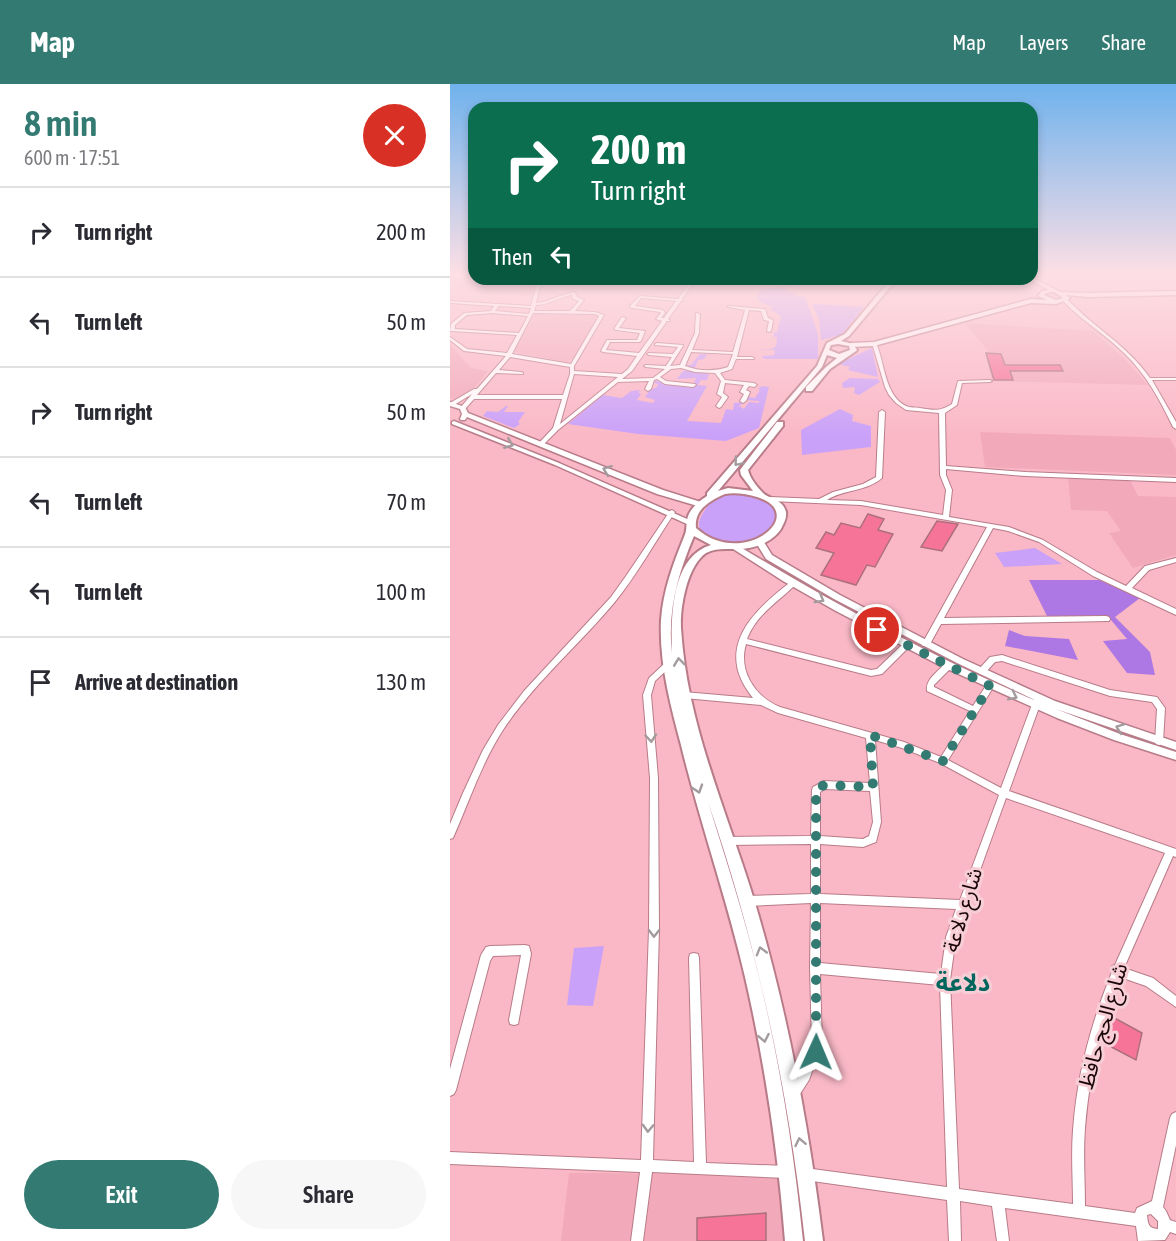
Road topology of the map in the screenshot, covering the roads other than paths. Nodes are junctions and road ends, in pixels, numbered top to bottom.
1 (523, 328) edge
2 (595, 328) edge
3 (617, 328) edge
4 (663, 328) edge
5 (697, 328) edge
6 (742, 328) edge
7 (770, 328) edge
8 (853, 328) edge
9 (860, 328) edge
10 (932, 328) edge
11 (1095, 328) edge
12 (452, 329) edge
13 (769, 331) dead end
14 (520, 334) junction
15 (450, 338) edge
16 (639, 341) junction
17 (654, 343) junction
18 (833, 343) junction
19 (873, 344) junction
20 (850, 350) junction
21 (690, 351) junction
22 (825, 351) junction
23 (649, 354) dead end
24 (509, 355) junction
25 (641, 355) junction
26 (735, 355) junction
27 (675, 356) junction
28 (752, 358) dead end
29 (554, 362) junction
30 (646, 366) dead end
31 (681, 366) junction
32 (669, 368) junction
33 (547, 369) dead end
34 (572, 369) junction
35 (494, 371) junction
36 (717, 372) junction
37 (521, 373) dead end
38 (624, 376) junction
39 (756, 378) dead end
40 (655, 379) junction
41 (1150, 379) junction
42 (1176, 379) edge
43 (618, 381) junction
44 (723, 381) junction
45 (990, 381) dead end
46 (693, 385) dead end
47 (751, 385) junction
48 (608, 387) junction
49 (480, 388) junction
50 (648, 389) dead end
51 (473, 397) junction
52 (565, 398) junction
53 (743, 401) dead end
54 (451, 404) edge
55 (719, 406) dead end
56 (464, 411) junction
57 (882, 412) dead end
58 (942, 412) junction
59 (560, 415) junction
60 (572, 415) junction
61 (565, 422) junction
62 (452, 424) edge
63 (496, 426) junction
64 (1176, 427) edge
65 (556, 429) junction
66 (483, 434) junction
67 (541, 444) junction
68 (943, 467) junction
69 (1176, 480) edge
70 (637, 482) junction
71 (625, 492) junction
72 (759, 493) junction
73 (770, 499) junction
74 (822, 500) junction
75 (802, 501) junction
76 (704, 502) junction
77 (672, 512) junction
78 (780, 512) junction
79 (946, 517) junction
80 (691, 526) junction
81 (991, 526) junction
82 (759, 541) junction
83 (728, 546) junction
84 (684, 550) junction
85 (698, 555) junction
86 (1176, 560) edge
87 (794, 583) junction
88 (1127, 589) junction
89 (850, 610) junction
90 (1176, 612) edge
91 (1106, 620) dead end
92 (940, 621) junction
93 (742, 640) junction
94 (926, 644) junction
95 (907, 645) junction
96 (667, 666) junction
97 (948, 666) junction
98 (982, 671) junction
99 (990, 686) junction
100 (684, 696) junction
101 (760, 702) junction
102 (1037, 702) junction
103 (975, 710) junction
104 (870, 735) junction
105 (1159, 742) junction
106 (1176, 746) edge
107 (1176, 756) edge
108 (943, 761) junction
109 (873, 787) junction
110 (1003, 793) junction
111 (450, 835) edge
112 (816, 840) junction
113 (728, 841) junction
114 (1173, 852) edge
115 (815, 898) junction
116 (747, 901) junction
117 (962, 905) junction
118 (694, 958) dead end
119 (815, 968) junction
120 (1116, 970) junction
121 (945, 980) junction
122 (1176, 1002) edge
123 (514, 1020) dead end
124 (450, 1090) edge
125 (791, 1096) junction
126 (1176, 1118) edge
127 (450, 1158) edge
128 (647, 1166) junction
129 (700, 1167) junction
130 (788, 1172) junction
131 (807, 1174) junction
132 (952, 1196) junction
133 (998, 1201) junction
134 (1156, 1209) junction
135 (1079, 1211) junction
136 (1141, 1223) junction
137 (1171, 1227) edge
138 (1149, 1239) edge
139 (637, 1241) edge
140 (794, 1241) edge
141 (814, 1241) edge
142 (955, 1241) edge
143 (1003, 1241) edge

1 - 14 street
2 - 34 street
3 - 16 street
4 - 17 street
5 - 21 street
6 - 26 street
7 - 13 street
8 - 18 highway
9 - 20 highway
10 - 19 main road
11 - 41 street
12 - 14 street
14 - 24 street
15 - 24 street
16 - 17 street
16 - 25 street
17 - 25 street
17 - 27 street
18 - 20 highway
18 - 22 highway
19 - 20 main road
19 - 58 street
20 - 22 highway
20 - 72 highway
21 - 26 street
21 - 31 street
22 -> 76 highway
23 - 27 street
24 - 29 street
24 - 35 street
25 - 38 street
26 - 28 street
26 - 36 street
27 - 32 street
29 - 33 street
29 - 34 street
30 - 32 street
31 - 32 street
31 - 36 street
32 - 40 street
34 - 38 street
34 - 52 street
35 - 37 street
35 - 49 street
36 - 44 street
38 - 43 street
39 - 47 street
40 - 43 street
40 - 46 street
40 - 50 street
41 - 42 street
41 - 64 street
43 - 48 street
44 - 47 street
44 - 55 street
45 - 58 street
47 - 53 street
48 - 60 street
48 - 61 street
49 - 51 street
49 - 54 street
51 - 52 street
51 - 56 street
52 - 59 street
54 - 56 main road
56 - 62 main road
56 - 63 main road
57 - 74 street
58 - 68 street
59 - 60 street
59 - 65 street
60 - 61 street
61 - 65 street
62 - 66 main road
63 - 66 main road
63 - 67 main road
65 - 67 street
66 -> 71 main road
70 -> 67 main road
68 - 69 street
68 - 79 street
70 - 71 main road
70 - 76 main road
71 - 77 main road
72 - 73 highway
72 - 76 highway
73 - 75 street
73 - 78 highway
74 - 75 street
74 - 79 street
75 - 78 street
76 - 80 highway
77 - 80 main road
77 - 111 street
78 - 82 highway
79 - 81 street
80 - 83 highway
80 - 84 highway
81 - 88 street
81 - 92 street
82 - 83 highway
82 - 89 main road
83 - 85 highway
83 - 87 main road
84 - 85 highway
84 - 96 highway
100 -> 85 highway
86 - 88 street
87 -> 89 main road
87 - 93 street
88 - 90 street
89 - 94 main road
89 - 95 main road
91 - 92 street
92 - 94 street
93 - 95 street
93 - 101 street
94 - 98 main road
95 - 97 main road
96 -> 128 street
96 -> 130 highway
97 - 99 main road
97 - 103 street
98 - 102 main road
98 - 105 street
99 -> 102 main road
99 - 103 street
100 - 101 street
100 - 113 highway
101 - 104 street
105 -> 102 main road
102 - 107 main road
102 - 110 street, شارع دلاعة
103 - 108 street
104 - 108 street
104 - 109 street
105 - 106 main road
108 - 110 street
109 - 112 street
109 - 112 street
110 - 114 street
110 - 117 street, شارع دلاعة
112 - 113 street
112 - 115 street
113 - 116 highway
114 - 120 street, شارع الحج حافظ
115 - 116 street
115 - 117 street
115 - 119 street
125 -> 116 highway
117 - 121 street, شارع دلاعة
118 - 129 street
119 - 121 street
119 - 125 street
120 - 122 street
120 - 135 street, شارع الحج حافظ
121 - 132 street, شارع دلاعة
123 - 124 street
131 -> 125 highway
126 - 134 street
127 - 128 street
128 - 129 street
128 - 139 street
129 - 130 street
130 - 131 street
130 - 140 highway
131 - 132 street
131 - 141 highway
132 - 133 street
132 - 142 street, شارع دلاعة
133 - 135 street
133 - 143 street
134 - 136 street
134 - 137 street
135 - 136 street
136 - 138 street
137 - 138 street

